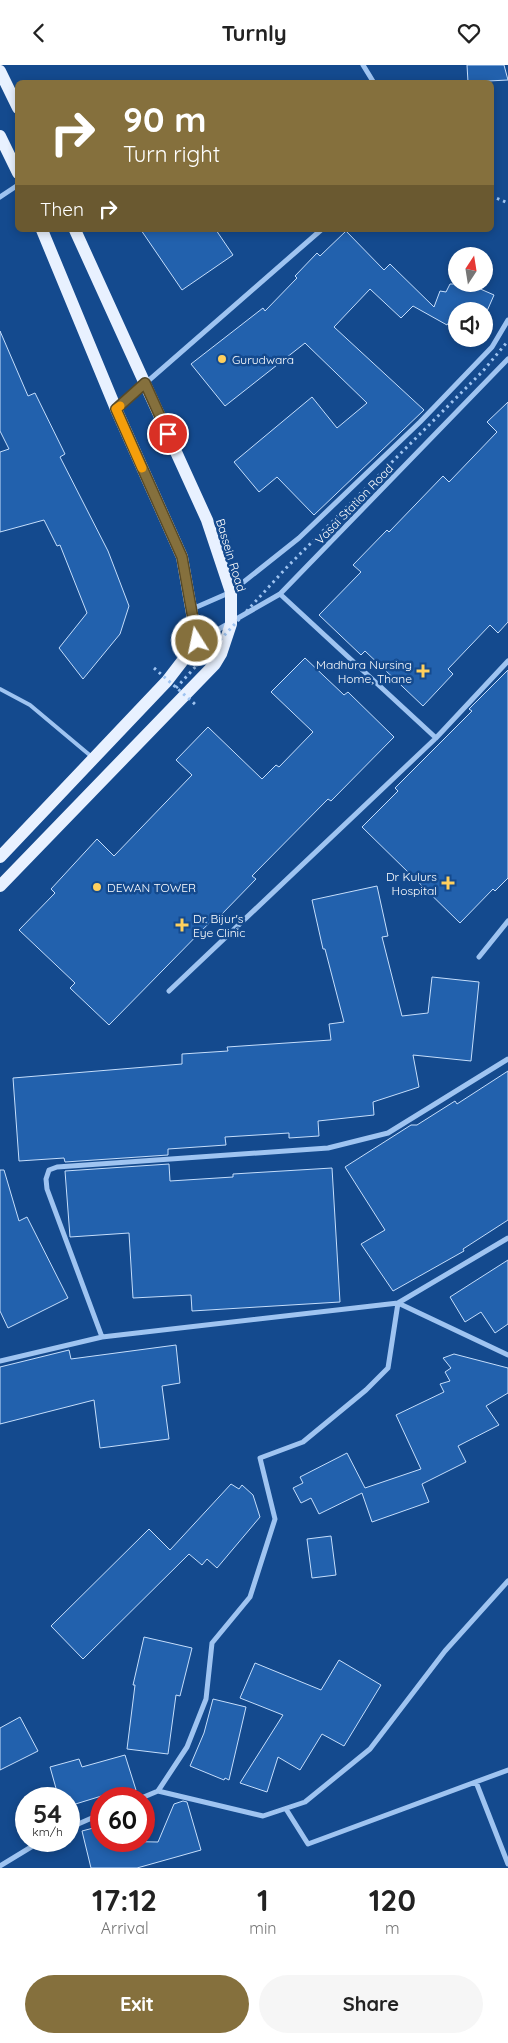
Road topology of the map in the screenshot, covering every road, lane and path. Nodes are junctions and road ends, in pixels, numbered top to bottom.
1 (363, 65) edge
2 (0, 71) edge
3 (372, 80) edge
4 (15, 102) edge
5 (0, 136) edge
6 (15, 167) edge
7 (15, 187) edge
8 (0, 197) edge
9 (494, 197) edge
10 (508, 203) edge
11 (43, 232) edge
12 (76, 232) edge
13 (319, 232) edge
14 (508, 320) edge
15 (508, 341) edge
16 (508, 359) edge
17 (145, 383) junction
18 (116, 409) junction
19 (231, 592) junction
20 (280, 594) junction
21 (192, 609) junction
22 (231, 624) junction
23 (197, 641) junction
24 (508, 661) edge
25 (154, 668) dead end
26 (176, 688) junction
27 (0, 689) edge
28 (196, 705) dead end
29 (436, 737) junction
30 (93, 759) junction
31 (0, 857) edge
32 (0, 886) edge
33 (508, 921) edge
34 (479, 957) dead end
35 (169, 991) dead end
36 (508, 1059) edge
37 (508, 1238) edge
38 (398, 1303) junction
39 (102, 1337) junction
40 (508, 1355) edge
41 (0, 1361) edge
42 (508, 1581) edge
43 (508, 1770) edge
44 (476, 1782) junction
45 (158, 1791) junction
46 (155, 1792) edge
47 (286, 1809) junction
48 (23, 1852) edge
49 (508, 1863) edge
50 (0, 1866) edge

1 - 3 street
2 - 4 main road
5 - 6 main road
7 - 8 street
9 - 10 path
11 - 18 main road
12 - 17 main road, Bassein Road
13 - 17 street
14 - 19 street
15 - 26 path, bridge
16 - 20 street, Vasai Station Road
17 - 18 street
17 - 19 main road, Bassein Road
18 - 21 main road
19 - 21 street
19 - 22 main road, Bassein Road
20 - 22 street, Vasai Station Road
20 - 29 street
21 - 23 main road
22 - 23 street, Vasai Station Road
22 - 32 main road, Bassein Road
23 - 30 main road
24 - 29 street
25 - 26 path, bridge
26 - 28 path, bridge
27 - 30 lane
29 - 35 street
30 - 31 main road
33 - 34 street
36 - 39 street
37 - 38 street
38 - 39 street
38 - 40 street
38 - 45 street
39 - 41 street
42 - 47 street
43 - 44 street
44 - 47 street
44 - 49 street
45 - 46 street
45 - 47 street
48 - 50 street

